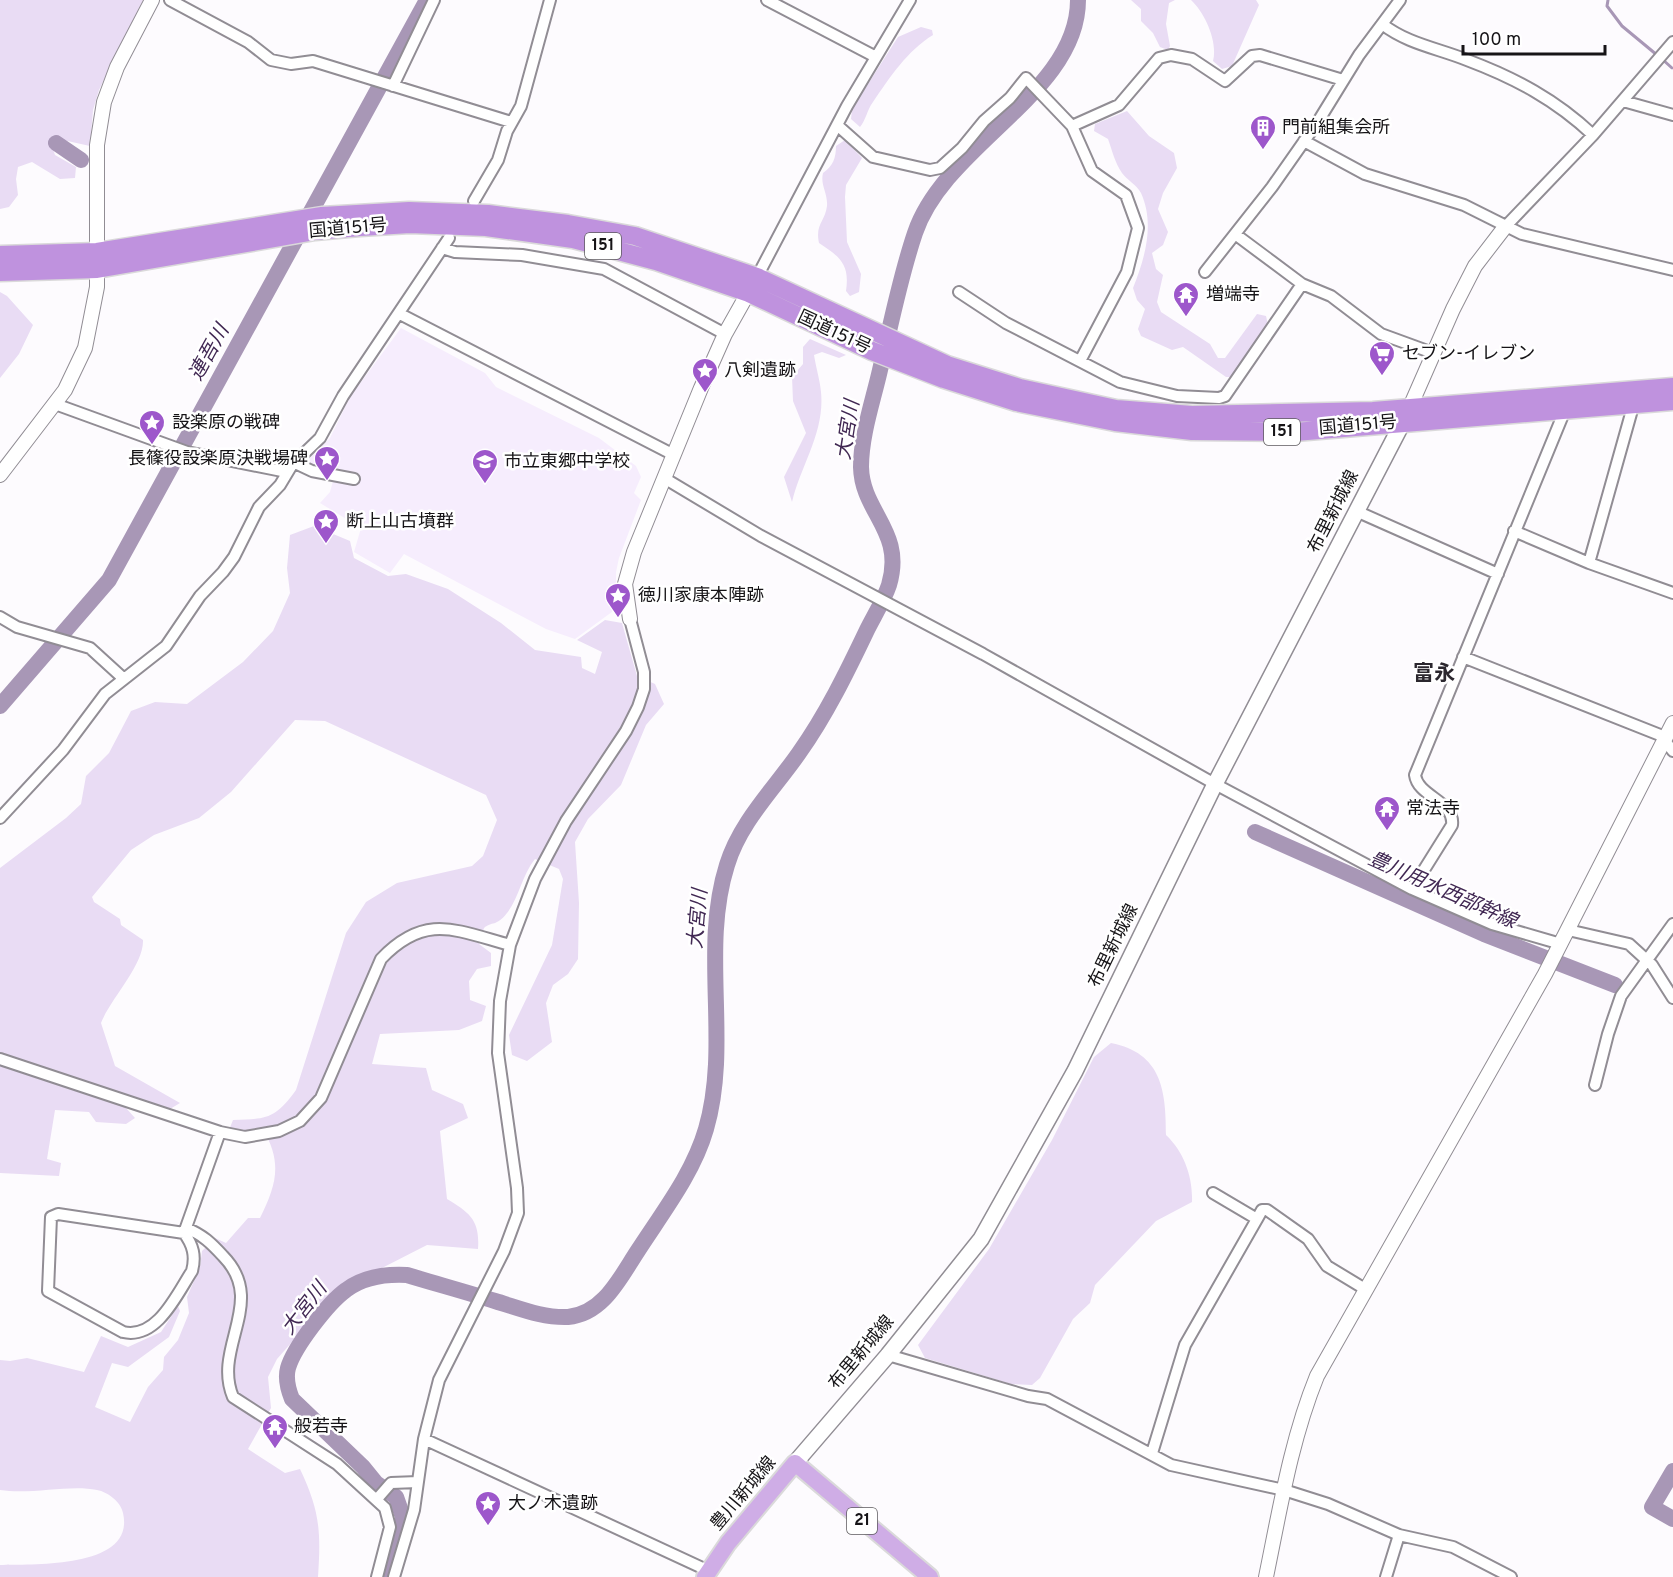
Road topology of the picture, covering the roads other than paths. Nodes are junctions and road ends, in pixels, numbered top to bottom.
1 (152, 0) edge
2 (170, 0) edge
3 (434, 0) edge
4 (550, 0) edge
5 (767, 0) edge
6 (910, 0) edge
7 (1400, 0) edge
8 (789, 5) edge
9 (1382, 24) junction
10 (1673, 42) edge
11 (876, 57) junction
12 (1343, 80) junction
13 (391, 86) junction
14 (1623, 101) junction
15 (1673, 115) edge
16 (511, 122) junction
17 (837, 125) junction
18 (1072, 126) junction
19 (1593, 135) junction
20 (1304, 141) junction
21 (474, 201) dead end
22 (319, 224) junction
23 (1505, 227) junction
24 (1235, 234) junction
25 (0, 255) edge
26 (97, 260) junction
27 (1673, 270) edge
28 (0, 272) edge
29 (1205, 272) dead end
30 (757, 277) junction
31 (1302, 284) junction
32 (959, 292) dead end
33 (749, 293) junction
34 (400, 314) junction
35 (725, 334) junction
36 (874, 342) junction
37 (1433, 353) junction
38 (1080, 360) junction
39 (1673, 387) edge
40 (1673, 401) edge
41 (55, 404) junction
42 (1628, 404) junction
43 (1565, 410) junction
44 (1406, 415) junction
45 (674, 455) junction
46 (295, 463) junction
47 (287, 472) junction
48 (0, 475) edge
49 (664, 478) junction
50 (354, 479) dead end
51 (1356, 511) junction
52 (1514, 531) junction
53 (1589, 563) junction
54 (1498, 574) junction
55 (1673, 593) edge
56 (0, 617) edge
57 (630, 618) joint
58 (1463, 657) junction
59 (124, 679) junction
60 (1673, 723) edge
61 (1664, 740) junction
62 (1673, 751) edge
63 (1215, 784) junction
64 (0, 818) edge
65 (1412, 889) junction
66 (1673, 924) edge
67 (1568, 930) junction
68 (510, 945) junction
69 (1558, 950) junction
70 (1646, 959) junction
71 (1673, 998) edge
72 (0, 1059) edge
73 (1595, 1085) dead end
74 (220, 1132) junction
75 (1213, 1193) dead end
76 (1257, 1219) junction
77 (185, 1231) junction
78 (1365, 1288) junction
79 (888, 1355) junction
80 (424, 1439) junction
81 (1152, 1453) junction
82 (795, 1463) junction
83 (418, 1482) junction
84 (1284, 1490) junction
85 (378, 1498) junction
86 (1399, 1535) junction
87 (707, 1574) edge
88 (377, 1577) edge
89 (394, 1577) edge
90 (930, 1577) edge
91 (1266, 1577) edge
92 (1386, 1577) edge
93 (1511, 1577) edge

1 - 26 street
2 - 13 street
3 - 13 street
4 - 16 street
5 - 8 street
6 - 11 street
7 - 9 street
8 - 11 street
9 - 12 street
9 - 19 street
10 - 14 street
11 - 17 street
12 - 18 street
12 - 20 street
13 - 16 street
14 - 15 street
14 - 19 street
16 - 21 street
17 - 18 street
17 - 30 street
18 - 38 street
19 - 23 street
20 - 23 street
20 - 24 street
22 - 26 highway, 国道151号 / 151
22 - 30 highway, 国道151号 / 151
22 - 33 highway, 国道151号 / 151
23 - 27 street
23 - 37 street
24 - 29 street
24 - 31 street
25 - 26 highway, 国道151号 / 151
26 - 28 highway, 国道151号 / 151
26 - 41 street
30 - 33 street
30 - 36 highway, 国道151号 / 151
31 - 37 street
31 - 38 street
32 - 38 street
33 - 35 street
33 - 36 highway, 国道151号 / 151
34 - 35 street
34 - 45 street
34 - 46 street
35 - 45 street
36 - 44 highway, 国道151号 / 151
37 - 44 street
39 - 44 highway, 国道151号 / 151
40 - 42 highway, 国道151号 / 151
41 - 47 street
41 - 48 street
42 - 43 highway, 国道151号 / 151
42 - 53 street
43 - 44 highway, 国道151号 / 151
43 - 52 street
44 - 51 main road, 布里新城線
45 - 49 street
46 - 47 street
46 - 50 street
47 - 59 street
49 - 57 street
49 - 63 street
51 - 54 street
51 - 63 main road, 布里新城線
52 - 53 street
52 - 54 street
53 - 55 street
54 - 58 street
56 - 59 street
57 - 68 street
58 - 61 street
58 - 65 street
59 - 64 street
60 - 61 street
61 - 62 street
61 - 67 street
63 - 65 street
63 - 79 main road, 布里新城線
65 - 69 street
66 - 70 street
67 - 69 street
67 - 70 street
68 - 74 street
68 - 80 street
69 - 78 street
70 - 71 street
70 - 73 street
72 - 74 street
74 - 77 street
75 - 76 street
76 - 78 street
76 - 81 street
77 - 77 street
77 - 85 street
78 - 84 street
79 - 81 street
79 - 82 main road, 布里新城線
80 - 83 street
80 - 87 street
81 - 84 street
82 - 87 main road, 豊川新城線
82 - 90 main road, 豊川新城線 / 21
83 - 85 street
83 - 89 street
84 - 86 street
84 - 91 street
85 - 88 street
86 - 92 street
86 - 93 street

